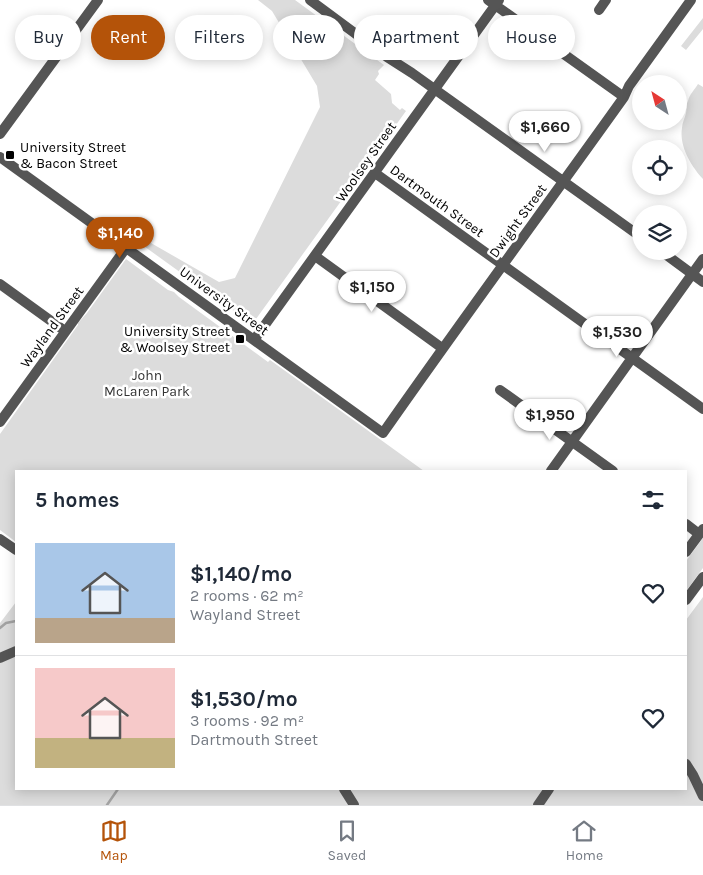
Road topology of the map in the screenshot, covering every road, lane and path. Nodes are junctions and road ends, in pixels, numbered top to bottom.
1 (98, 0) edge
2 (310, 0) edge
3 (606, 0) edge
4 (691, 0) edge
5 (494, 2) edge
6 (599, 10) dead end
7 (435, 89) junction
8 (624, 97) junction
9 (0, 134) edge
10 (0, 157) edge
11 (375, 173) junction
12 (564, 181) junction
13 (632, 230) edge
14 (126, 248) junction
15 (315, 256) junction
16 (703, 259) edge
17 (673, 260) edge
18 (503, 265) junction
19 (692, 274) junction
20 (703, 282) edge
21 (0, 284) edge
22 (65, 331) junction
23 (254, 340) junction
24 (442, 348) junction
25 (632, 358) junction
26 (500, 390) dead end
27 (703, 409) edge
28 (2, 416) edge
29 (383, 433) joint
30 (572, 441) junction
31 (551, 470) edge
32 (612, 470) edge
33 (687, 524) edge
34 (701, 531) edge
35 (0, 539) edge
36 (15, 549) edge
37 (687, 551) edge
38 (703, 577) edge
39 (687, 599) edge
40 (15, 651) edge
41 (0, 658) edge
42 (687, 765) edge
43 (345, 790) edge
44 (549, 790) edge
45 (703, 796) edge
46 (354, 805) edge
47 (538, 805) edge

1 - 9 street
2 - 7 street
3 - 6 street
4 - 8 street, Dwight Street
5 - 7 street, Woolsey Street
5 - 8 street
7 - 11 street, Woolsey Street
7 - 12 street
8 - 12 street, Dwight Street
10 - 14 street, University Street
11 - 15 street, Woolsey Street
11 - 18 street, Dartmouth Street
12 - 13 street
12 - 18 street, Dwight Street
14 - 22 street, Wayland Street
14 - 23 street, University Street
15 - 23 street, Woolsey Street
15 - 24 street
16 - 19 street
17 - 19 street
18 - 24 street, Dwight Street
18 - 25 street, Dartmouth Street
19 - 20 street
19 - 25 street
21 - 22 street
22 - 28 street, Wayland Street
23 - 29 street, University Street
24 - 29 street, Dwight Street
25 - 27 street, Dartmouth Street
25 - 30 street
26 - 30 street
30 - 31 street
30 - 32 street
33 - 34 street
34 - 37 street
35 - 36 street
38 - 39 street
40 - 41 street
42 - 45 street
43 - 46 street
44 - 47 street

